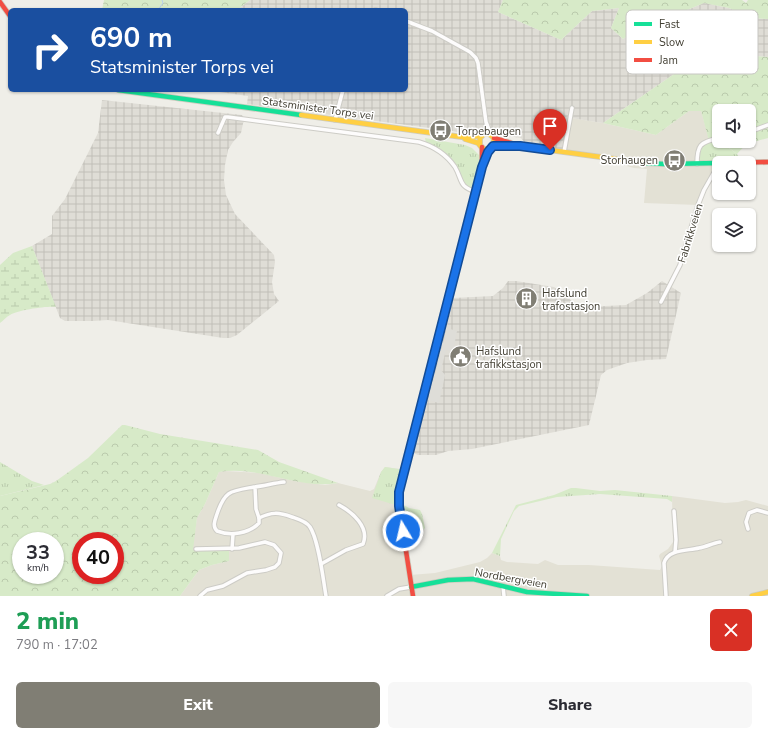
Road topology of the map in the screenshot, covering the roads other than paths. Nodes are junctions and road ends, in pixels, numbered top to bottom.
1 (0, 2) edge
2 (8, 13) edge
3 (408, 22) edge
4 (131, 92) edge
5 (342, 92) edge
6 (572, 108) dead end
7 (335, 120) junction
8 (486, 122) junction
9 (768, 125) edge
10 (756, 129) edge
11 (218, 133) dead end
12 (482, 135) junction
13 (493, 136) junction
14 (462, 137) junction
15 (712, 140) edge
16 (481, 146) junction
17 (520, 146) junction
18 (492, 147) junction
19 (564, 152) junction
20 (756, 162) edge
21 (768, 162) edge
22 (712, 163) edge
23 (697, 164) junction
24 (482, 167) junction
25 (712, 177) edge
26 (476, 192) junction
27 (661, 302) dead end
28 (284, 482) dead end
29 (255, 487) junction
30 (339, 505) dead end
31 (674, 511) dead end
32 (768, 513) edge
33 (259, 518) junction
34 (748, 529) dead end
35 (233, 534) junction
36 (720, 542) dead end
37 (196, 549) dead end
38 (232, 549) junction
39 (675, 552) junction
40 (321, 564) junction
41 (503, 586) junction
42 (411, 587) junction
43 (768, 592) edge
44 (200, 596) edge
45 (326, 596) edge
46 (387, 596) edge
47 (413, 596) edge
48 (504, 596) edge
49 (587, 596) edge
50 (666, 596) edge
51 (752, 596) edge

1 - 2 main road
3 - 8 street
4 - 7 main road, Statsminister Torps vei
5 - 7 street
6 - 19 street
7 - 14 main road, Statsminister Torps vei
8 - 12 street
8 - 13 street
9 - 10 street
11 - 26 street
12 - 13 main road
12 - 14 main road, Statsminister Torps vei
12 - 16 main road
13 - 17 main road
13 - 18 main road
14 - 16 main road, Statsminister Torps vei
15 - 23 street
16 - 18 main road
16 - 24 main road
17 - 18 main road
17 - 19 main road
18 - 24 main road
19 - 23 main road
20 - 21 main road
22 - 23 main road
24 - 26 main road
25 - 27 street, Fabrikkveien
26 - 42 main road
28 - 29 street
29 - 33 street
29 - 35 street
30 - 40 street
31 - 39 street
32 - 34 street
33 - 35 street
33 - 40 street
35 - 38 street
36 - 39 street
37 - 38 street
38 - 44 street
39 - 50 street
40 - 45 street
41 - 42 main road, Nordbergveien
41 - 48 street
41 - 49 main road, Nordbergveien
42 - 46 street, Nordbergveien
42 - 47 main road
43 - 51 main road

